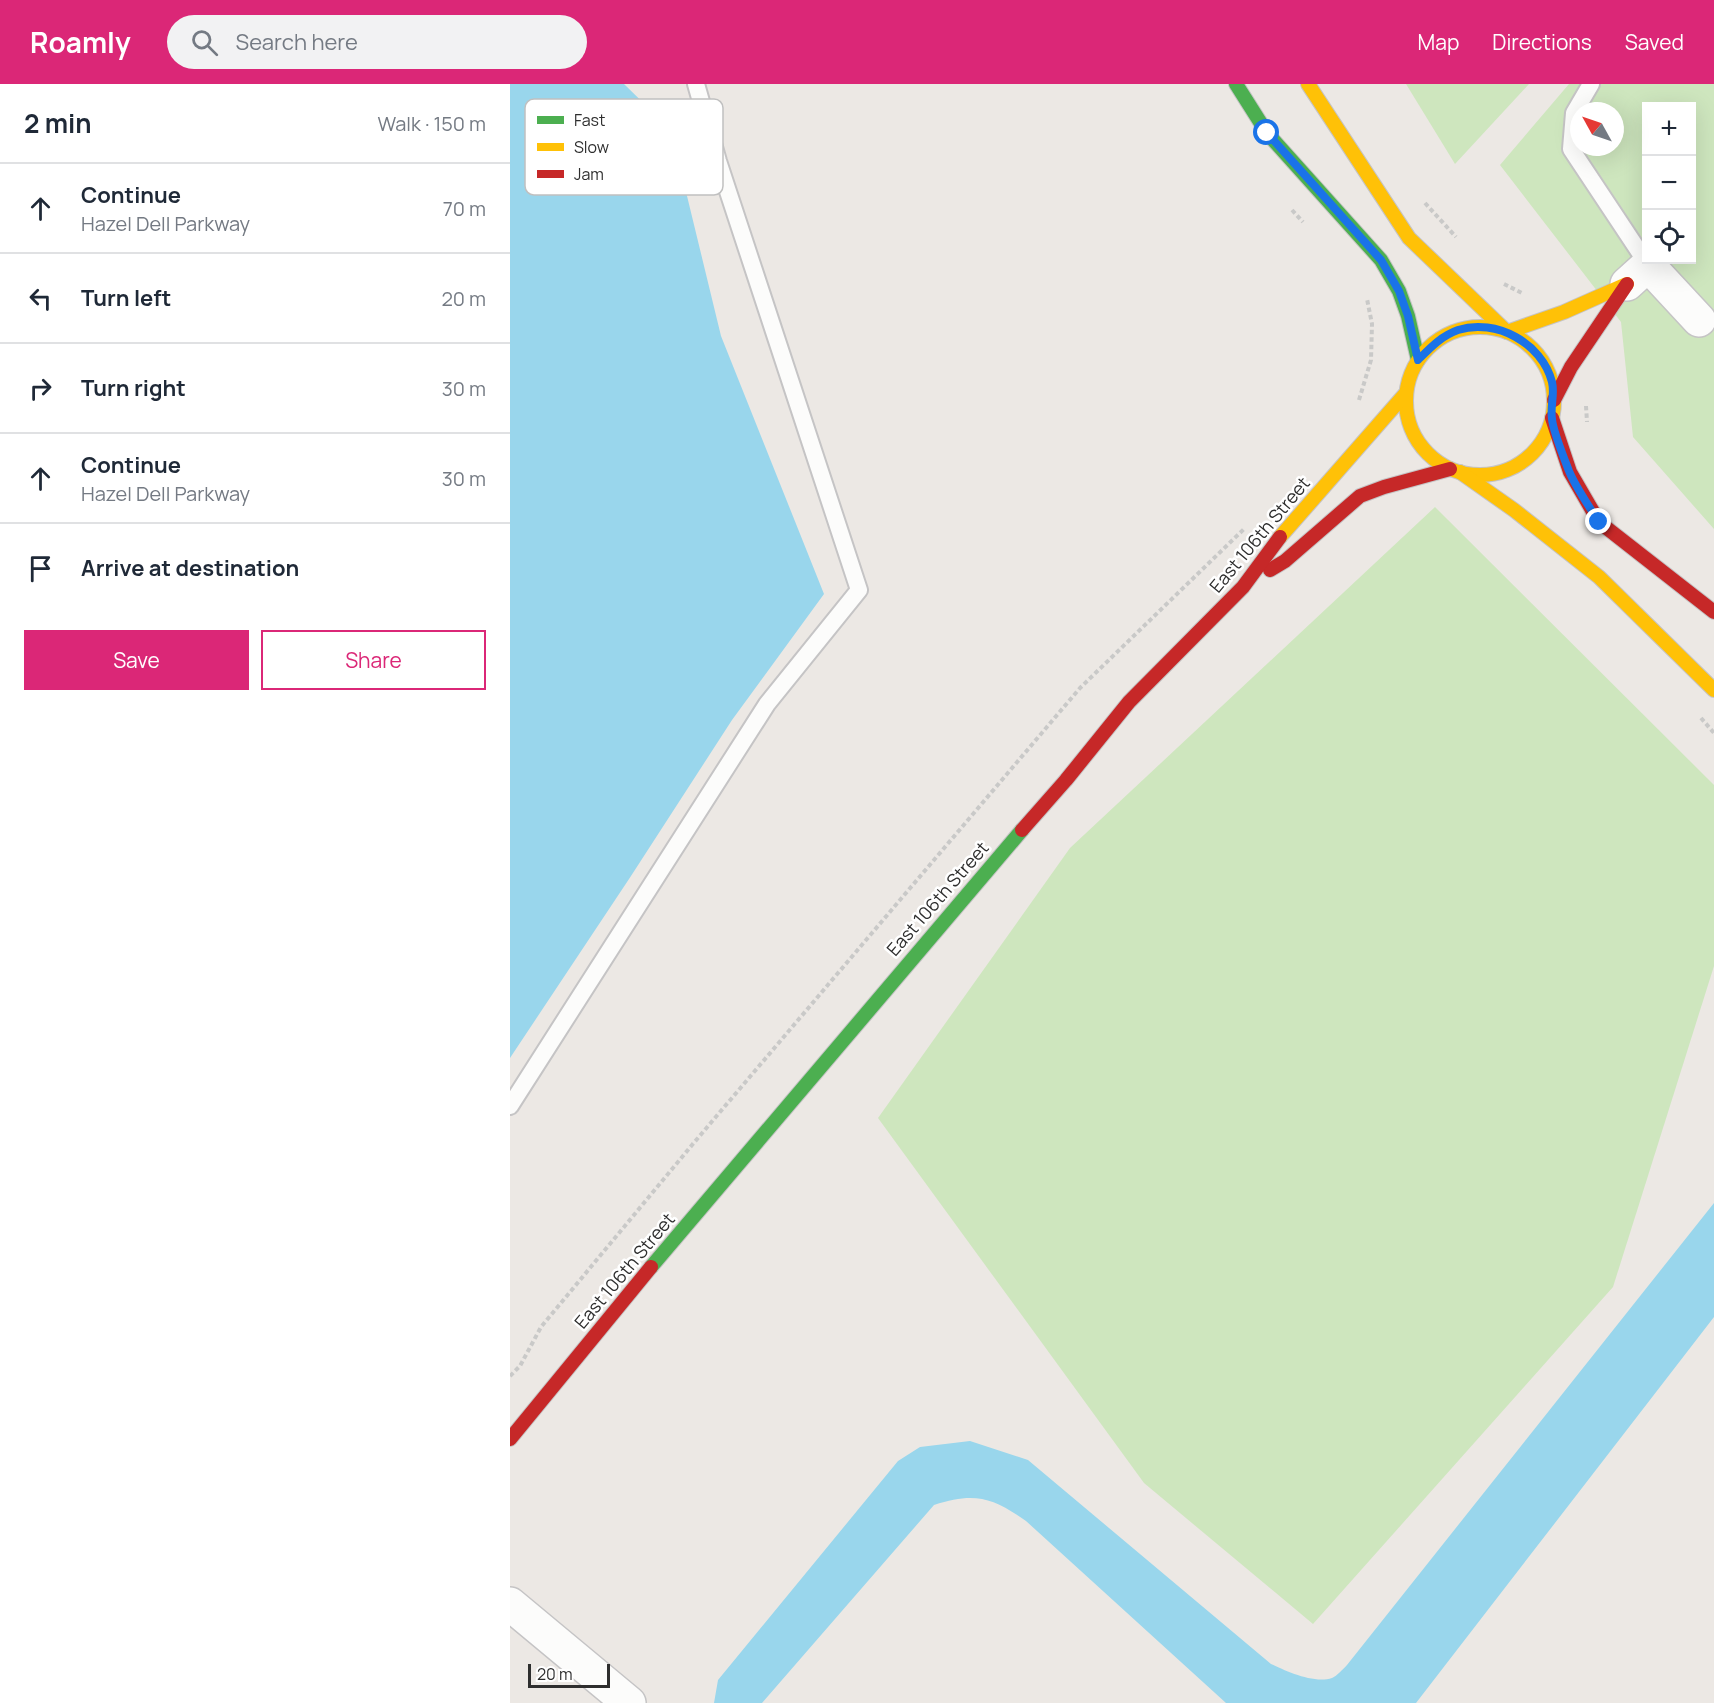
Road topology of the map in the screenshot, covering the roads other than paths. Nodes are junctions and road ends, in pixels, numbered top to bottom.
1 (696, 84) edge
2 (1236, 84) edge
3 (1308, 84) edge
4 (1591, 84) edge
5 (700, 99) edge
6 (723, 176) edge
7 (1637, 275) junction
8 (1699, 320) dead end
9 (1508, 332) junction
10 (1418, 360) junction
11 (1406, 393) junction
12 (1554, 400) junction
13 (1552, 418) junction
14 (1455, 471) junction
15 (1243, 587) junction
16 (1714, 612) edge
17 (1714, 690) edge
18 (510, 1106) edge
19 (510, 1439) edge
20 (510, 1604) edge
21 (630, 1703) edge

1 - 5 lane
2 - 10 street
3 - 9 street
4 - 7 lane
6 - 18 lane
7 - 8 street
7 - 9 street
7 - 12 street
9 - 10 street
9 - 12 street
10 - 11 street
11 - 14 street
11 - 15 street, East 106th Street
12 - 13 street
13 - 14 street
13 - 16 street
14 - 15 street
14 - 17 street
15 - 19 street, East 106th Street
20 - 21 street

